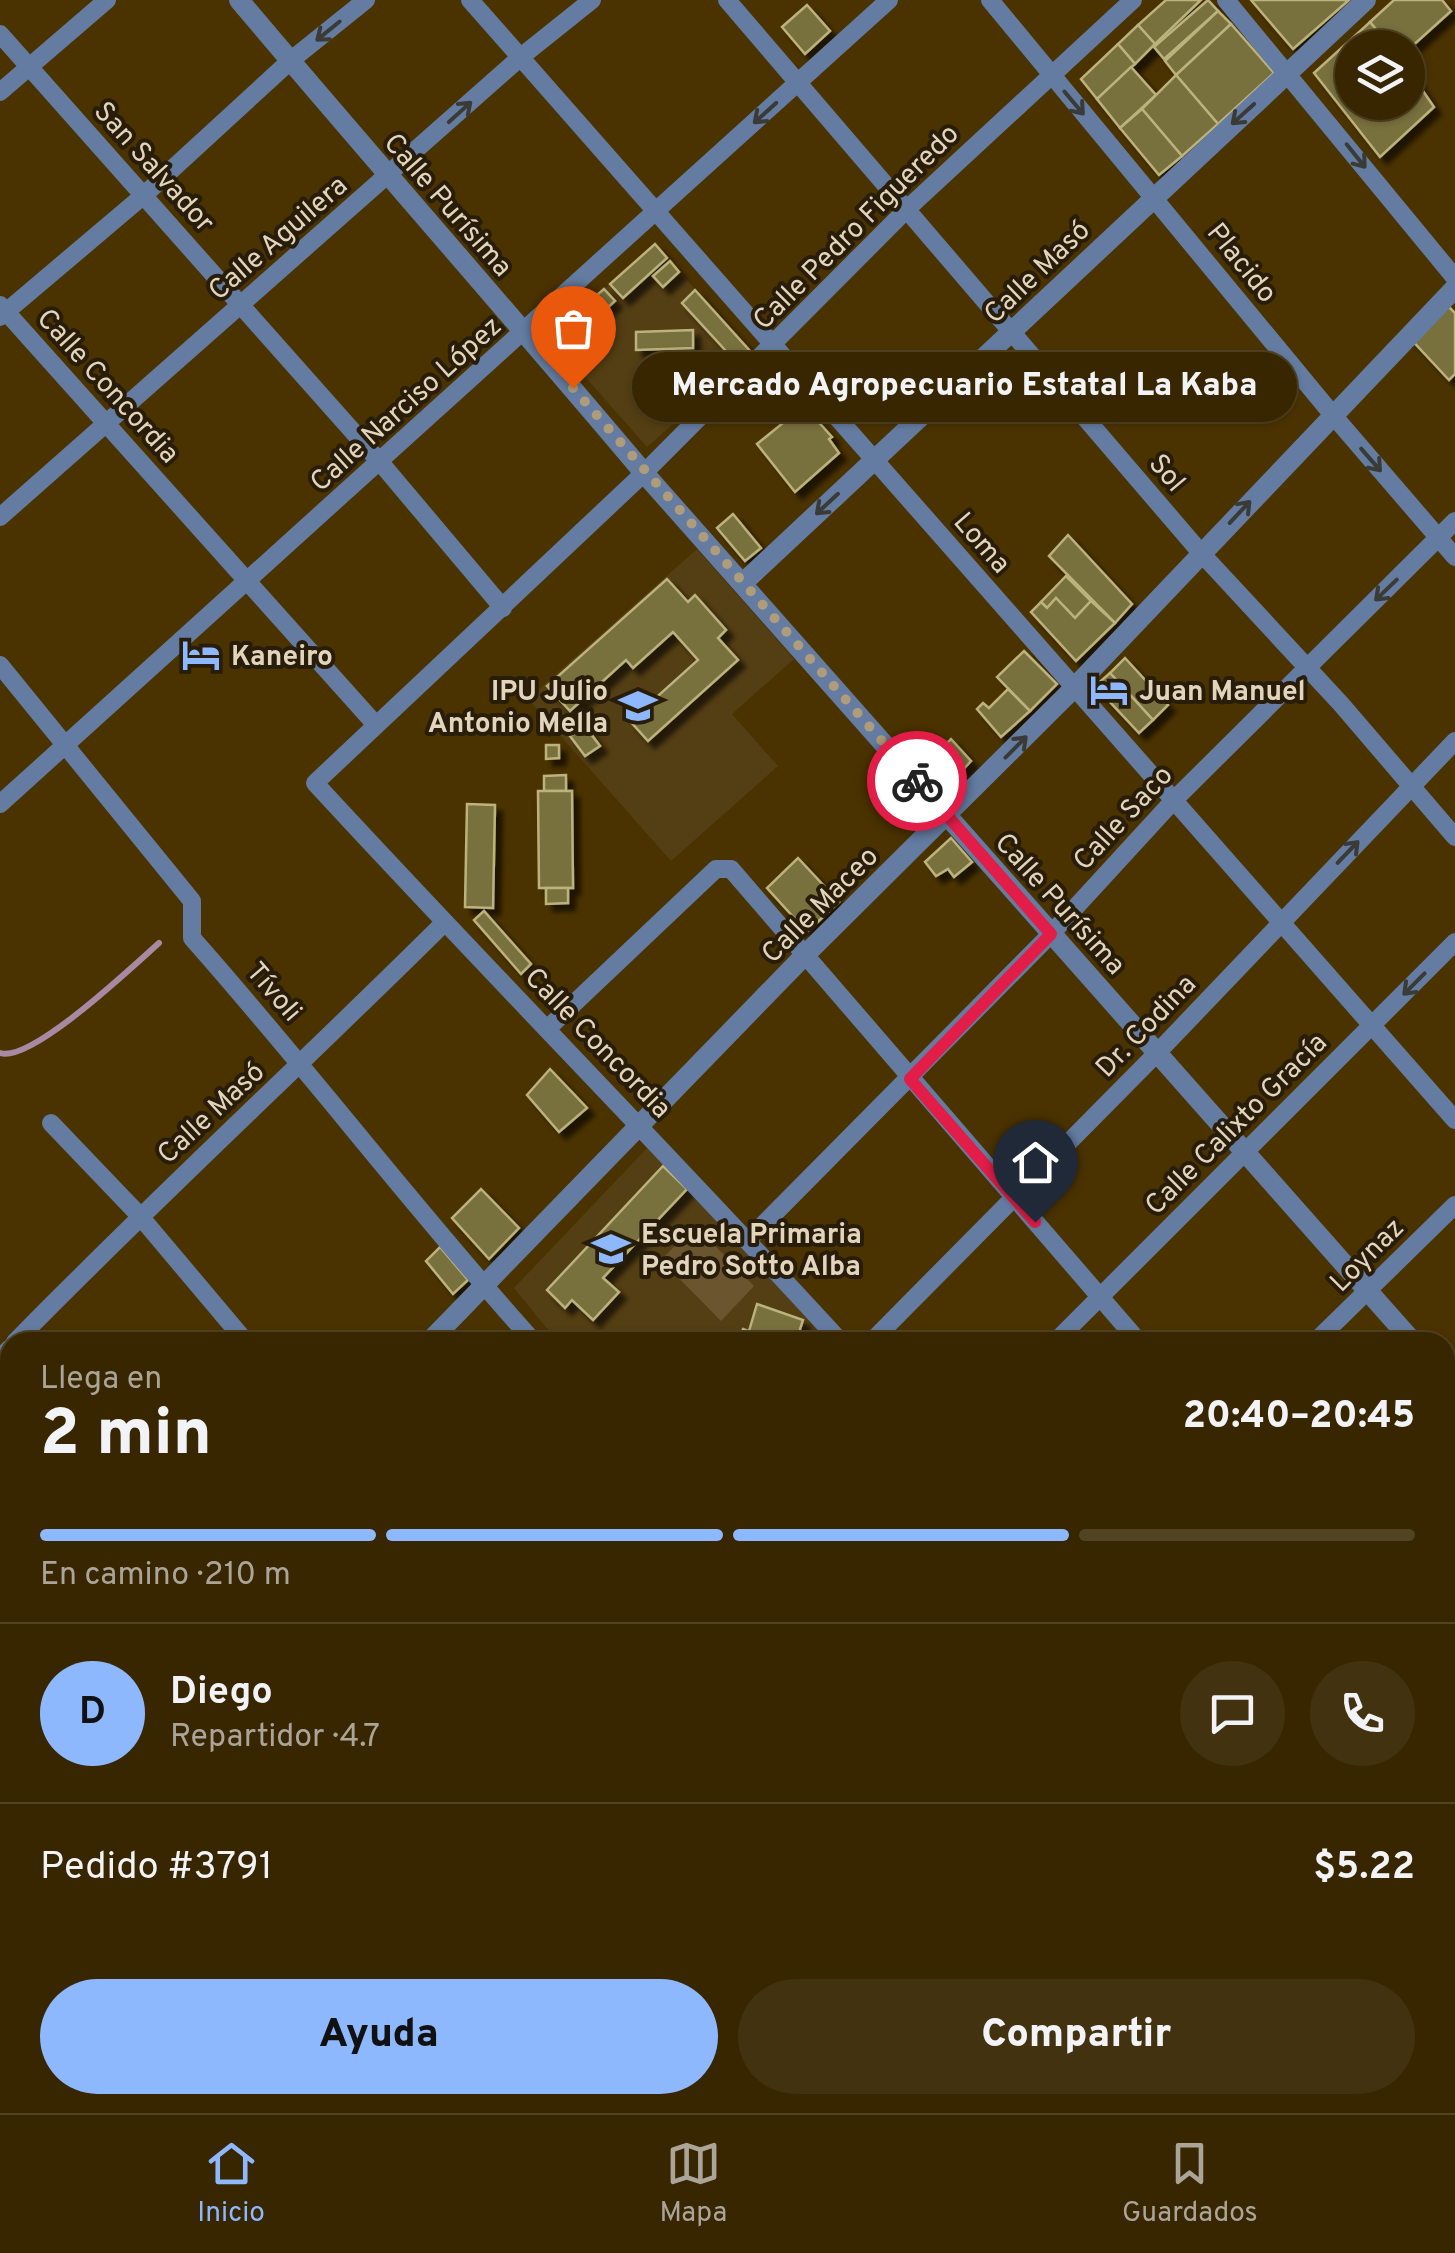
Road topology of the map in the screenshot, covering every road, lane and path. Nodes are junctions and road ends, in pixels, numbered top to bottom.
1 (107, 0) edge
2 (239, 0) edge
3 (366, 0) edge
4 (470, 0) edge
5 (592, 0) edge
6 (727, 0) edge
7 (889, 0) edge
8 (990, 0) edge
9 (1133, 0) edge
10 (1226, 0) edge
11 (1366, 0) edge
12 (0, 34) edge
13 (522, 56) junction
14 (290, 61) junction
15 (29, 67) junction
16 (1288, 73) junction
17 (1051, 75) junction
18 (799, 82) junction
19 (0, 92) edge
20 (388, 178) junction
21 (144, 195) junction
22 (1153, 196) junction
23 (907, 209) junction
24 (657, 210) junction
25 (1455, 278) edge
26 (1455, 288) edge
27 (241, 304) junction
28 (2, 311) edge
29 (1013, 331) junction
30 (526, 332) junction
31 (774, 344) junction
32 (1332, 414) junction
33 (106, 424) junction
34 (874, 460) junction
35 (380, 462) junction
36 (644, 473) junction
37 (0, 517) edge
38 (1455, 521) edge
39 (1439, 538) junction
40 (1201, 554) junction
41 (1455, 557) edge
42 (247, 582) junction
43 (744, 582) junction
44 (503, 608) junction
45 (0, 665) edge
46 (1306, 667) junction
47 (1074, 688) junction
48 (376, 726) junction
49 (1455, 741) edge
50 (66, 743) junction
51 (315, 783) joint
52 (1411, 786) junction
53 (1174, 800) junction
54 (0, 804) edge
55 (947, 816) junction
56 (1455, 837) edge
57 (1281, 922) junction
58 (444, 923) junction
59 (1051, 934) junction
60 (1455, 942) edge
61 (805, 955) junction
62 (1373, 1025) junction
63 (548, 1029) junction
64 (1158, 1052) junction
65 (302, 1064) junction
66 (910, 1079) junction
67 (1455, 1120) edge
68 (51, 1124) dead end
69 (641, 1126) junction
70 (1244, 1152) junction
71 (1014, 1196) junction
72 (1455, 1205) edge
73 (139, 1215) junction
74 (748, 1240) junction
75 (484, 1287) junction
76 (1367, 1292) junction
77 (1099, 1297) junction
78 (26, 1332) edge
79 (238, 1332) edge
80 (439, 1332) edge
81 (525, 1332) edge
82 (832, 1332) edge
83 (881, 1332) edge
84 (1065, 1332) edge
85 (1131, 1332) edge
86 (1325, 1332) edge
87 (1404, 1332) edge

1 - 15 street
2 - 14 street, Calle Purísima
3 -> 14 street
4 - 13 street, Loma
5 - 13 street, Calle Aguilera
6 - 18 street, Sol
7 - 18 street, Calle Narciso López
8 - 17 street, Placido
9 - 17 street, Calle Pedro Figueredo
10 - 16 street
11 - 16 street, Calle Masó
12 - 15 street, San Salvador
20 -> 13 street, Calle Aguilera
13 - 24 street, Loma
14 - 20 street, Calle Purísima
14 - 21 street
15 - 19 street
15 - 21 street, San Salvador
16 -> 22 street, Calle Masó
16 -> 25 street
17 -> 22 street, Placido
17 - 23 street, Calle Pedro Figueredo
18 - 23 street, Sol
18 -> 24 street, Calle Narciso López
20 - 27 street, Calle Aguilera
20 - 30 street, Calle Purísima
21 - 27 street, San Salvador
21 - 28 street
22 - 29 street, Calle Masó
22 - 32 street, Placido
23 - 29 street, Sol
23 - 31 street, Calle Pedro Figueredo
24 - 30 street, Calle Narciso López
24 - 31 street, Loma
26 - 32 street, Calle Maceo
27 - 33 street, Calle Aguilera
27 - 35 street, San Salvador
28 - 33 street, Calle Concordia
29 - 34 street, Calle Masó
29 - 40 street, Sol
30 - 35 street, Calle Narciso López
30 - 36 street, Calle Purísima
31 - 34 street, Loma
31 - 36 street, Calle Pedro Figueredo
32 -> 39 street, Placido
40 -> 32 street, Calle Maceo
33 - 37 street, Calle Aguilera
33 - 42 street, Calle Concordia
34 -> 43 street, Calle Masó
34 - 47 street, Loma
35 - 42 street, Calle Narciso López
35 - 44 street, San Salvador
36 - 43 street, Calle Purísima
36 - 44 street, Calle Pedro Figueredo
38 - 39 street, Calle Saco
39 - 41 street, Placido
39 -> 46 street, Calle Saco
40 - 46 street, Sol
40 - 47 street, Calle Maceo
42 - 48 street, Calle Concordia
42 - 50 street, Calle Narciso López
43 - 55 street, Calle Purísima
44 - 48 street, Calle Pedro Figueredo
45 - 50 street, Tívoli
46 - 52 street, Sol
46 - 53 street, Calle Saco
47 - 53 street, Loma
55 -> 47 street, Calle Maceo
48 - 51 street, Calle Pedro Figueredo
49 - 52 street, Dr. Codina
50 - 54 street, Calle Narciso López
50 - 65 street, Tívoli
51 - 58 street, Calle Concordia
52 - 56 street, Sol
57 -> 52 street, Dr. Codina
53 - 57 street, Loma
53 - 59 street, Calle Saco
55 - 59 street, Calle Purísima
55 - 61 street, Calle Maceo
57 - 62 street, Loma
57 - 64 street, Dr. Codina
58 - 63 street, Calle Concordia
58 - 65 street, Calle Masó
59 - 64 street, Calle Purísima
59 - 66 street, Calle Saco
60 -> 62 street, Calle Calixto Gracía
61 - 63 street
61 - 66 street
61 - 69 street, Calle Maceo
62 - 67 street, Loma
62 - 70 street, Calle Calixto Gracía
63 - 69 street, Calle Concordia
64 - 70 street, Calle Purísima
64 - 71 street, Dr. Codina
65 - 73 street, Calle Masó
65 - 75 street, Tívoli
66 - 71 street
66 - 74 street, Calle Saco
68 - 73 street
69 - 74 street, Calle Concordia
69 - 75 street, Calle Maceo
70 - 76 street, Calle Purísima
70 - 77 street, Calle Calixto Gracía
71 - 77 street
71 - 83 street, Dr. Codina
72 - 76 street, Loynaz
73 - 78 street, Calle Masó
73 - 79 street
74 - 82 street, Calle Concordia
75 - 80 street, Calle Maceo
75 - 81 street, Tívoli
76 - 86 street, Loynaz
76 - 87 street, Calle Purísima
77 - 84 street, Calle Calixto Gracía
77 - 85 street

